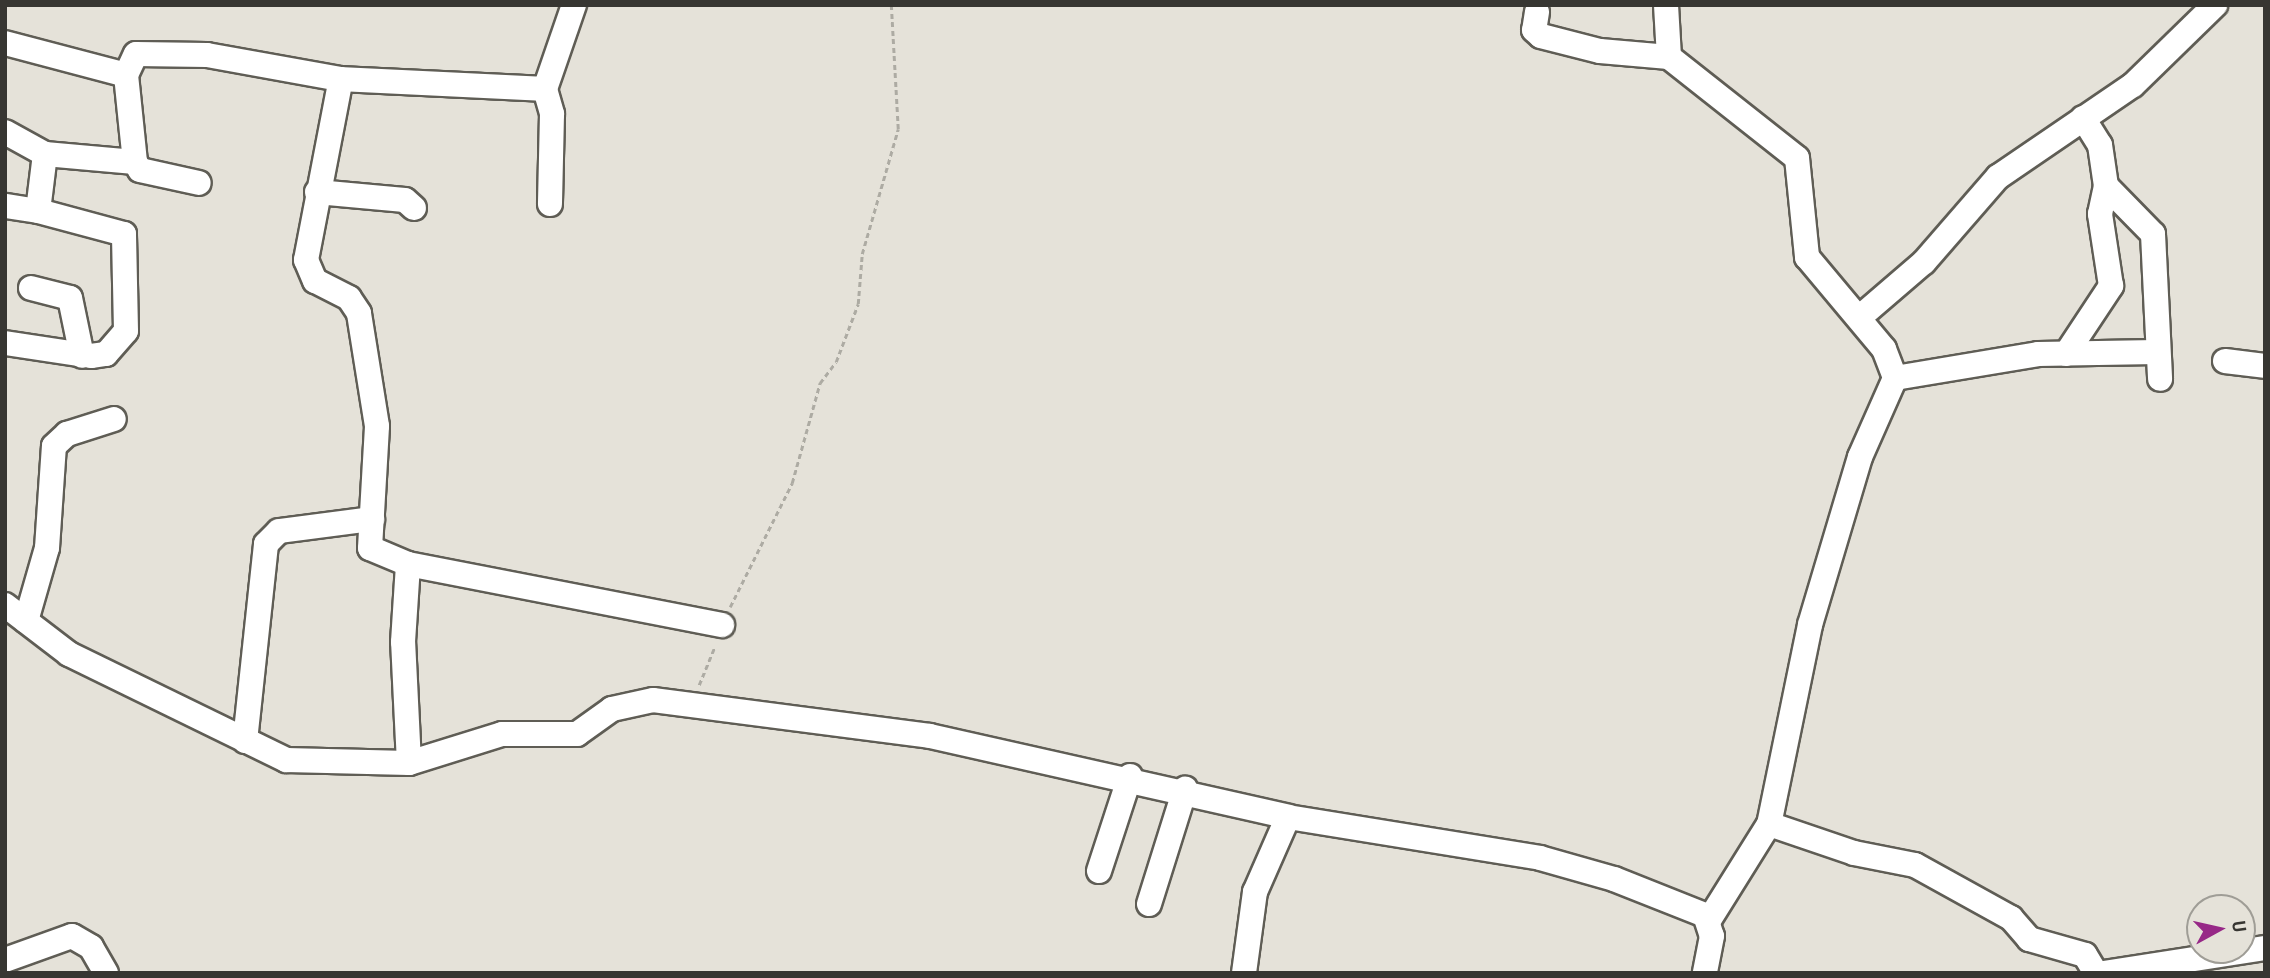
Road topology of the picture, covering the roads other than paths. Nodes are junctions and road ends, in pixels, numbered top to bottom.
1 (575, 5) edge
2 (1666, 5) edge
3 (2215, 5) edge
4 (1537, 12) dead end
5 (5, 43) edge
6 (1669, 57) junction
7 (126, 75) junction
8 (341, 79) junction
9 (545, 89) junction
10 (2083, 118) junction
11 (5, 132) edge
12 (45, 154) junction
13 (135, 162) junction
14 (199, 183) dead end
15 (2106, 186) junction
16 (317, 192) junction
17 (550, 204) dead end
18 (5, 206) edge
19 (414, 208) dead end
20 (38, 211) junction
21 (31, 288) dead end
22 (1860, 317) junction
23 (5, 343) edge
24 (2157, 352) junction
25 (2066, 354) junction
26 (82, 356) junction
27 (2225, 361) dead end
28 (2265, 366) edge
29 (1895, 378) junction
30 (2160, 379) dead end
31 (114, 419) dead end
32 (372, 519) junction
33 (408, 564) junction
34 (5, 604) edge
35 (26, 621) junction
36 (722, 625) road end
37 (245, 741) junction
38 (409, 764) junction
39 (1130, 776) junction
40 (1185, 789) junction
41 (1287, 817) junction
42 (1769, 824) junction
43 (1099, 872) dead end
44 (1149, 904) dead end
45 (1709, 920) junction
46 (5, 960) edge
47 (2223, 964) edge
48 (106, 973) edge
49 (1244, 973) edge
50 (1706, 973) edge
51 (2096, 973) edge
52 (2104, 973) edge

1 - 9 street
2 - 6 street
3 - 10 street
4 - 6 street
5 - 7 street
6 - 22 street
7 - 8 street
7 - 13 street
8 - 9 street
8 - 16 street
9 - 17 street
10 - 15 street
10 - 22 street
11 - 12 street
12 - 13 street
12 - 20 street
13 - 14 street
15 - 24 street
15 - 25 street
16 - 19 street
16 - 32 street
18 - 20 street
20 - 26 street
21 - 26 street
22 - 29 street
23 - 26 street
24 - 25 street
24 - 30 street
25 - 29 street
27 - 28 street
29 - 42 street
31 - 35 street
32 - 33 street
32 - 37 street
33 - 36 street
33 - 38 street
34 - 35 street
35 - 37 street
37 - 38 street
38 - 39 street
39 - 40 street
39 - 43 street
40 - 41 street
40 - 44 street
41 - 45 street
41 - 49 street
42 - 45 street
42 - 51 street
45 - 50 street
46 - 48 street
47 - 52 street

